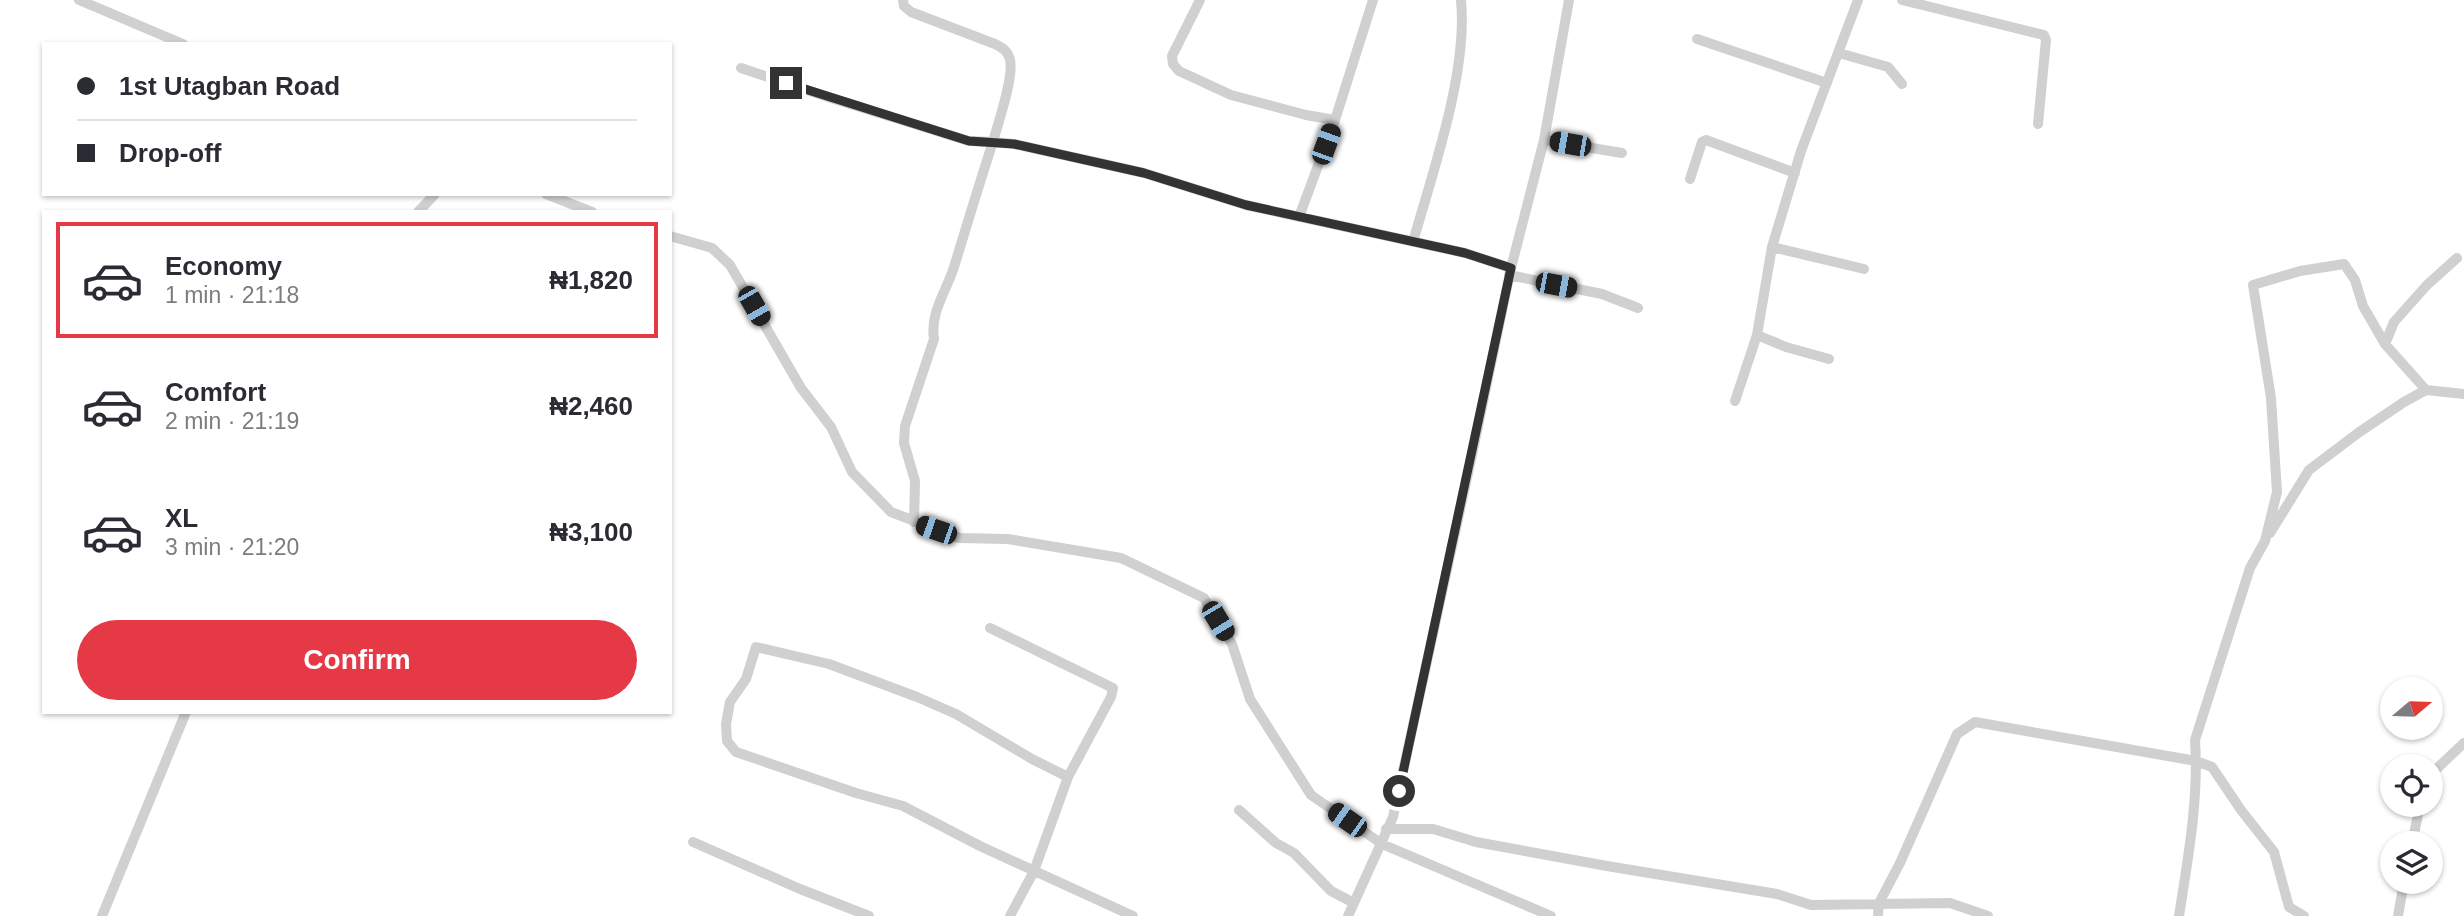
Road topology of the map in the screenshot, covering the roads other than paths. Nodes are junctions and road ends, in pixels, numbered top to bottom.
1 (79, 0) edge
2 (903, 0) edge
3 (1200, 0) edge
4 (1373, 0) edge
5 (1461, 0) edge
6 (1569, 0) edge
7 (1858, 0) edge
8 (1902, 0) edge
9 (1697, 39) dead end
10 (178, 42) edge
11 (1839, 53) junction
12 (741, 68) dead end
13 (1827, 83) junction
14 (1902, 84) dead end
15 (1335, 120) junction
16 (2038, 124) dead end
17 (1544, 139) junction
18 (993, 142) junction
19 (1622, 153) dead end
20 (1795, 173) junction
21 (1690, 179) dead end
22 (433, 196) edge
23 (551, 196) edge
24 (420, 210) edge
25 (587, 210) edge
26 (1299, 217) junction
27 (672, 237) edge
28 (1413, 242) junction
29 (1772, 247) junction
30 (2457, 258) dead end
31 (1864, 269) dead end
32 (1510, 272) junction
33 (1638, 308) dead end
34 (1757, 335) junction
35 (2385, 344) junction
36 (1829, 359) dead end
37 (2426, 390) junction
38 (2464, 394) edge
39 (1735, 401) dead end
40 (914, 522) junction
41 (2265, 541) junction
42 (990, 628) dead end
43 (185, 714) edge
44 (2464, 743) edge
45 (2196, 761) junction
46 (2443, 763) edge
47 (1068, 777) junction
48 (1240, 810) dead end
49 (1387, 828) junction
50 (693, 842) dead end
51 (1382, 844) junction
52 (1034, 871) junction
53 (2402, 894) edge
54 (1354, 902) junction
55 (1879, 903) junction
56 (102, 916) edge
57 (869, 916) edge
58 (1010, 916) edge
59 (1133, 916) edge
60 (1348, 916) edge
61 (1551, 916) edge
62 (1878, 916) edge
63 (1988, 916) edge
64 (2179, 916) edge
65 (2304, 916) edge
66 (2398, 916) edge

1 - 10 street
2 - 18 street
3 - 15 street
4 - 15 street
5 - 28 street
6 - 17 street
7 - 11 street
8 - 16 street
9 - 13 street
11 - 13 street
11 - 14 street
12 - 18 street
13 - 20 street
15 - 26 street
17 - 19 street
17 - 32 street
18 - 26 street
18 - 40 street
20 - 21 street
20 - 29 street
22 - 24 street
23 - 25 street
26 - 28 street
27 - 40 street
28 - 32 street
29 - 31 street
29 - 34 street
30 - 35 street
32 - 33 street
32 - 49 street
34 - 36 street
34 - 39 street
35 - 37 street
35 - 41 street
37 - 38 street
37 - 41 street
40 - 51 street
41 - 45 street
42 - 47 street
43 - 56 street
44 - 46 street
45 - 55 street
45 - 64 street
45 - 65 street
47 - 52 street
47 - 52 street
48 - 54 street
49 - 51 street
49 - 55 street
50 - 57 street
51 - 54 street
51 - 61 street
52 - 58 street
52 - 59 street
53 - 66 street
54 - 60 street
55 - 62 street
55 - 63 street

